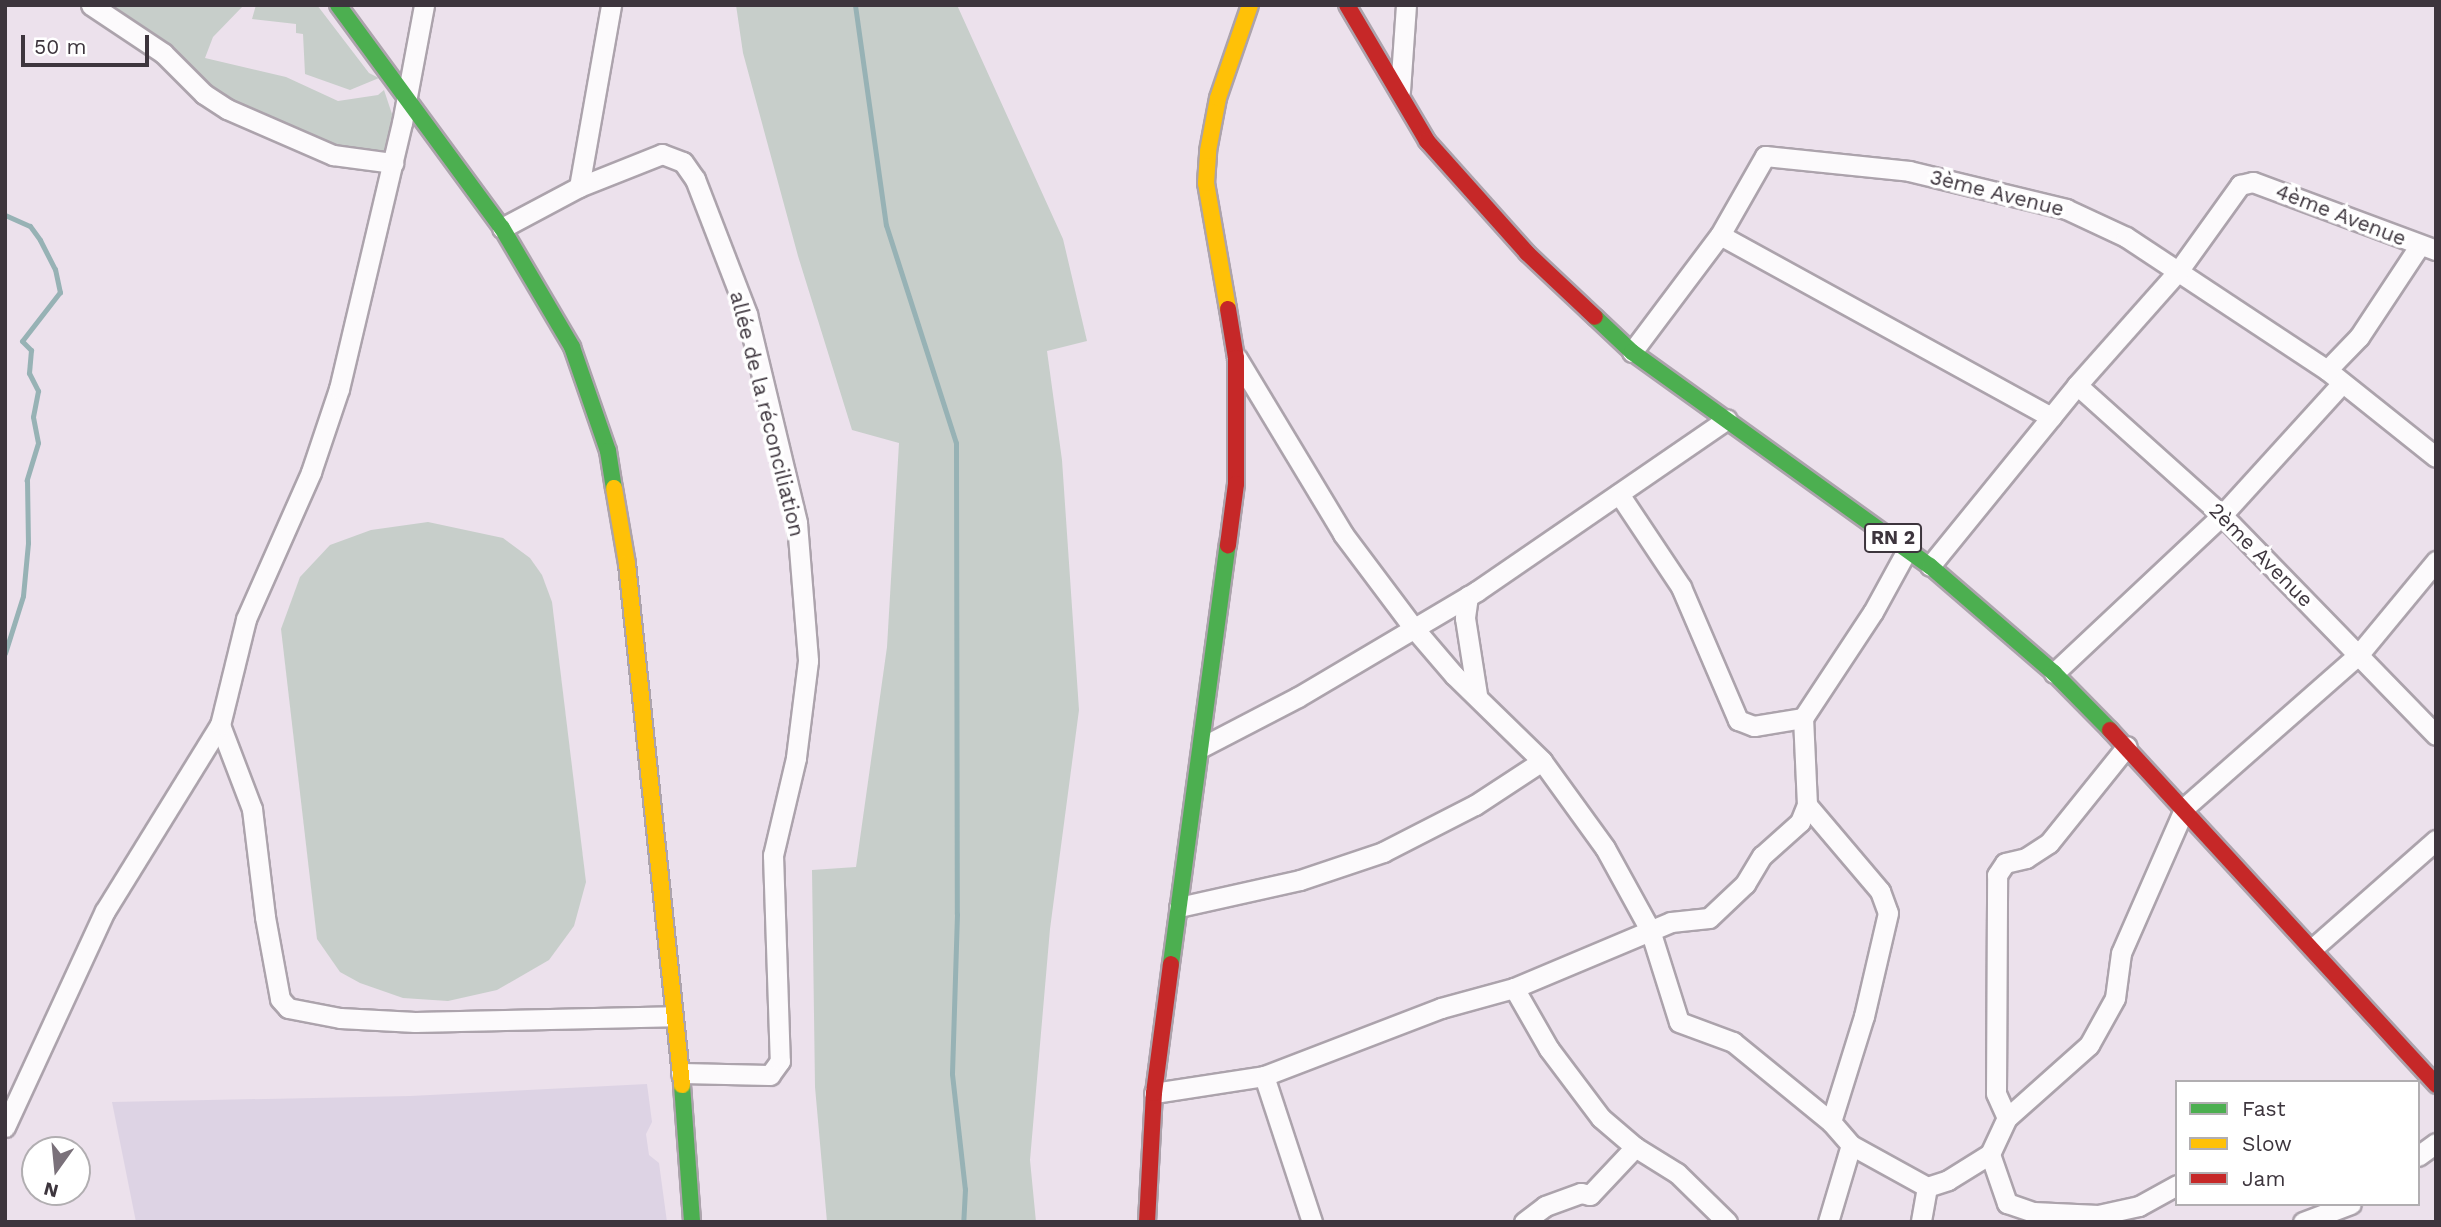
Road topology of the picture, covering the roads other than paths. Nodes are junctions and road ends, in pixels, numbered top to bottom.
1 (91, 5) edge
2 (338, 5) edge
3 (424, 5) edge
4 (611, 5) edge
5 (1250, 5) edge
6 (1347, 5) edge
7 (1406, 5) edge
8 (407, 97) junction
9 (1400, 99) junction
10 (393, 163) junction
11 (579, 187) junction
12 (502, 228) junction
13 (1720, 235) junction
14 (2428, 247) edge
15 (2179, 270) junction
16 (1632, 352) junction
17 (1236, 358) junction
18 (2334, 377) junction
19 (2077, 385) junction
20 (2051, 417) junction
21 (1727, 419) junction
22 (2436, 457) edge
23 (1619, 494) junction
24 (2222, 515) junction
25 (1908, 548) junction
26 (2436, 561) edge
27 (1930, 565) junction
28 (1468, 596) junction
29 (1412, 626) junction
30 (2359, 654) junction
31 (2054, 673) junction
32 (1477, 695) junction
33 (1803, 718) junction
34 (219, 725) junction
35 (2436, 734) edge
36 (2127, 746) junction
37 (1202, 747) junction
38 (1542, 761) junction
39 (1807, 805) junction
40 (2185, 807) junction
41 (2436, 840) edge
42 (1179, 907) junction
43 (1650, 930) junction
44 (2313, 947) junction
45 (1514, 988) junction
46 (673, 1016) junction
47 (681, 1073) junction
48 (1264, 1076) junction
49 (2436, 1085) edge
50 (1154, 1093) junction
51 (2007, 1118) junction
52 (1831, 1122) junction
53 (5, 1127) edge
54 (2436, 1143) edge
55 (1851, 1145) junction
56 (1634, 1147) junction
57 (1990, 1154) junction
58 (2420, 1155) edge
59 (2175, 1186) edge
60 (1927, 1187) junction
61 (2346, 1206) edge
62 (692, 1222) edge
63 (1147, 1222) edge
64 (1312, 1222) edge
65 (1524, 1222) edge
66 (1727, 1222) edge
67 (1828, 1222) edge
68 (1921, 1222) edge
69 (2303, 1222) edge

1 - 10 street
2 - 8 street
3 - 8 street
4 - 11 street
5 - 17 street
6 - 9 street, RN 2
7 - 9 street
8 - 10 street
8 - 12 street
9 - 16 street, RN 2
10 - 34 street
11 - 12 street, allée de la réconciliation
11 - 47 street, allée de la réconciliation
12 - 46 street
13 - 15 street, 3ème Avenue
13 - 16 street, 3ème Avenue
13 - 20 street
14 - 15 street, 4ème Avenue
14 - 18 street
15 - 18 street, 3ème Avenue
15 - 19 street
16 - 21 street, RN 2
17 - 29 street
17 - 37 street
18 - 22 street, 3ème Avenue
18 - 24 street
19 - 20 street
19 - 24 street, 2ème Avenue
20 - 27 street
21 - 23 street
21 - 25 street, RN 2
23 - 28 street
23 - 33 street
24 - 30 street, 2ème Avenue
24 - 31 street
25 - 27 street, RN 2
25 - 33 street
26 - 30 street
27 - 31 street, RN 2
28 - 29 street
28 - 32 street
29 - 32 street
29 - 37 street
30 - 35 street, 2ème Avenue
30 - 40 street
31 - 36 street, RN 2
32 - 38 street
33 - 39 street
34 - 46 street
34 - 53 street
36 - 40 street, RN 2
36 - 51 street
37 - 42 street
38 - 42 street
38 - 43 street
39 - 43 street
39 - 52 street
40 - 44 street, RN 2
40 - 51 street
41 - 44 street
42 - 50 street
43 - 45 street
43 - 52 street
44 - 49 street, RN 2
45 - 48 street
45 - 56 street
46 - 47 street
47 - 62 street
48 - 50 street
48 - 64 street
50 - 63 street
51 - 57 street
52 - 55 street
54 - 58 street
55 - 60 street
55 - 67 street
56 - 65 street
56 - 66 street
57 - 59 street
57 - 60 street
60 - 68 street
61 - 69 street

